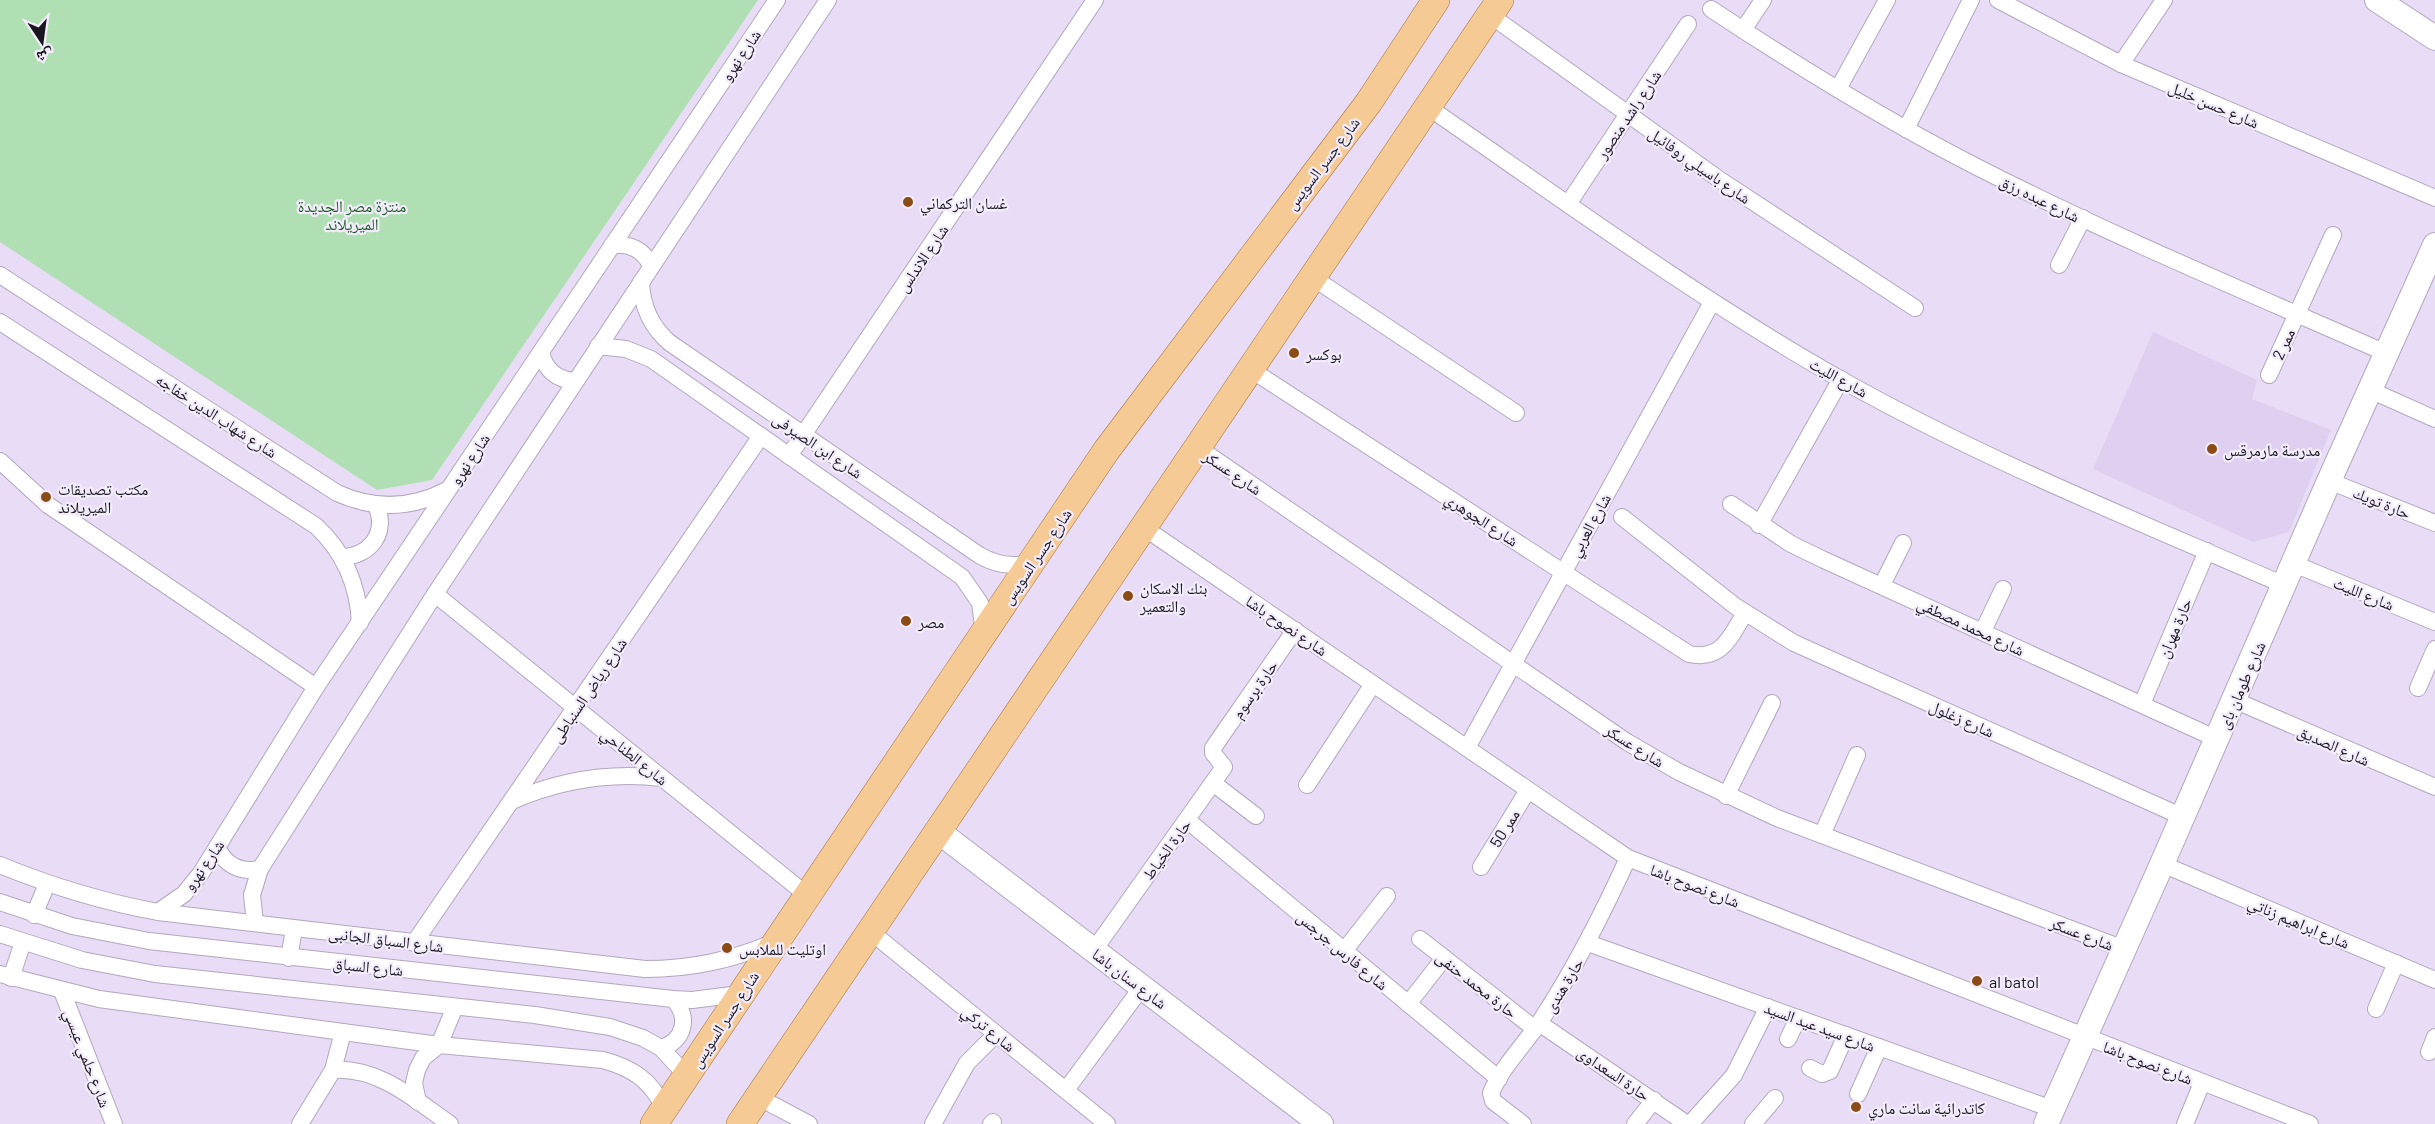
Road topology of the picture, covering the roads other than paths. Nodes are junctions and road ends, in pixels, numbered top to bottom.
1 (777, 0) edge
2 (828, 0) edge
3 (1095, 0) edge
4 (1436, 0) edge
5 (1763, 0) edge
6 (1887, 0) edge
7 (1971, 0) edge
8 (1998, 0) edge
9 (2164, 0) edge
10 (2377, 0) edge
11 (1495, 8) edge
12 (1711, 9) dead end
13 (1688, 24) dead end
14 (1743, 30) junction
15 (2435, 38) edge
16 (2121, 64) junction
17 (1838, 89) junction
18 (1428, 106) junction
19 (1627, 115) junction
20 (1906, 129) junction
21 (2435, 198) edge
22 (1568, 204) junction
23 (2083, 218) junction
24 (2333, 235) dead end
25 (612, 245) junction
26 (2435, 245) edge
27 (2060, 265) dead end
28 (651, 266) junction
29 (0, 275) edge
30 (2429, 275) edge
31 (1312, 277) junction
32 (641, 282) junction
33 (1712, 302) junction
34 (1915, 308) dead end
35 (2297, 314) junction
36 (0, 322) edge
37 (598, 346) junction
38 (541, 352) junction
39 (2386, 353) junction
40 (1250, 369) junction
41 (2269, 375) dead end
42 (1841, 380) junction
43 (575, 381) junction
44 (2370, 390) junction
45 (1516, 413) dead end
46 (2435, 419) edge
47 (804, 435) junction
48 (761, 436) junction
49 (1197, 447) junction
50 (789, 456) junction
51 (0, 461) edge
52 (2329, 481) junction
53 (448, 490) junction
54 (1731, 504) dead end
55 (376, 505) junction
56 (1622, 517) dead end
57 (2435, 523) edge
58 (1759, 525) junction
59 (1143, 527) junction
60 (1903, 543) dead end
61 (2207, 551) junction
62 (342, 557) junction
63 (1032, 562) junction
64 (2294, 564) junction
65 (1564, 572) junction
66 (1882, 585) junction
67 (2284, 585) junction
68 (2003, 590) dead end
69 (435, 594) junction
70 (1745, 613) junction
71 (2435, 622) edge
72 (360, 623) junction
73 (1295, 630) junction
74 (1983, 632) junction
75 (984, 634) junction
76 (2435, 649) edge
77 (1514, 663) junction
78 (1373, 684) junction
79 (316, 687) junction
80 (2418, 688) dead end
81 (2234, 700) junction
82 (1772, 703) dead end
83 (2142, 704) junction
84 (576, 708) junction
85 (2217, 739) junction
86 (1213, 748) joint
87 (1467, 748) junction
88 (1857, 755) dead end
89 (663, 778) junction
90 (1213, 783) junction
91 (1307, 785) dead end
92 (2435, 787) edge
93 (1528, 790) junction
94 (1726, 796) junction
95 (511, 801) junction
96 (1256, 816) dead end
97 (2183, 817) junction
98 (1187, 820) junction
99 (939, 832) junction
100 (1822, 835) junction
101 (217, 847) junction
102 (1628, 858) junction
103 (2162, 864) junction
104 (0, 865) edge
105 (1480, 867) dead end
106 (260, 869) junction
107 (46, 884) junction
108 (808, 896) junction
109 (1388, 896) dead end
110 (0, 902) edge
111 (158, 912) junction
112 (34, 915) junction
113 (255, 923) junction
114 (294, 929) junction
115 (871, 932) junction
116 (0, 934) edge
117 (1420, 939) dead end
118 (23, 942) junction
119 (776, 942) junction
120 (414, 943) junction
121 (1588, 943) junction
122 (2124, 949) junction
123 (1094, 950) junction
124 (1344, 951) junction
125 (289, 958) junction
126 (1444, 958) junction
127 (583, 963) junction
128 (2396, 963) junction
129 (6, 976) edge
130 (2435, 980) edge
131 (1142, 987) junction
132 (579, 989) junction
133 (62, 991) junction
134 (740, 994) junction
135 (673, 999) junction
136 (1408, 1004) junction
137 (455, 1007) junction
138 (1768, 1007) junction
139 (2376, 1009) dead end
140 (1798, 1018) junction
141 (1537, 1026) junction
142 (344, 1032) junction
143 (996, 1034) junction
144 (1846, 1035) junction
145 (2084, 1037) junction
146 (1788, 1039) dead end
147 (439, 1045) junction
148 (1879, 1047) junction
149 (661, 1048) junction
150 (1810, 1068) dead end
151 (333, 1070) junction
152 (687, 1076) junction
153 (1499, 1079) junction
154 (2202, 1083) junction
155 (1066, 1090) junction
156 (1858, 1094) dead end
157 (758, 1097) junction
158 (1775, 1098) dead end
159 (1654, 1100) junction
160 (418, 1102) junction
161 (659, 1116) edge
162 (2049, 1116) edge
163 (2286, 1120) edge
164 (114, 1124) edge
165 (300, 1124) edge
166 (450, 1124) edge
167 (740, 1124) edge
168 (809, 1124) edge
169 (933, 1124) edge
170 (1107, 1124) edge
171 (1321, 1124) edge
172 (1523, 1124) edge
173 (1635, 1124) edge
174 (1689, 1124) edge
175 (1753, 1124) edge
176 (2185, 1124) edge
177 (2310, 1124) edge

1 - 25 street, شارع نهرو
2 - 28 street
3 - 47 street, شارع الاندلس
4 - 63 main road, شارع جسر السويس
5 - 14 street
6 - 17 street
7 - 20 street
8 - 16 street, شارع حسن خليل
9 - 16 street
10 - 15 street
11 - 18 main road
11 - 19 street, شارع باسيلي روفائيل
12 - 14 street, شارع عبده رزق
13 - 19 street, شارع راشد منصور
14 - 17 street, شارع عبده رزق
16 - 21 street, شارع حسن خليل
17 - 20 street, شارع عبده رزق
18 - 22 street, شارع الليث
18 - 31 main road
19 - 22 street, شارع راشد منصور
19 - 34 street, شارع باسيلي روفائيل
20 - 23 street, شارع عبده رزق
22 - 33 street, شارع الليث
23 - 27 street
23 - 35 street, شارع عبده رزق
24 - 35 street, ممر 2
25 - 28 street
25 - 38 street, شارع نهرو
26 - 30 street, شارع طومان باى
28 - 32 street
29 - 55 street, شارع شهاب الدين خفاجه
30 - 39 street, شارع طومان باى
31 - 40 main road
31 - 45 street
32 - 37 street
32 - 47 street, شارع ابن الصيرفى
33 - 42 street, شارع الليث
33 - 65 street, شارع العربي
35 - 39 street, شارع عبده رزق
35 - 41 street, ممر 2
36 - 62 street
37 - 43 street
37 - 48 street, شارع ابن الصيرفى
38 - 43 street
38 - 53 street, شارع نهرو
39 - 44 street, شارع طومان باى
40 - 49 main road
40 - 65 street, شارع الجوهري
42 - 58 street
42 - 61 street, شارع الليث
43 - 69 street
44 - 46 street
44 - 52 street, شارع طومان باى
47 - 50 street, شارع الاندلس
47 - 63 street, شارع ابن الصيرفى
48 - 50 street, شارع ابن الصيرفى
48 - 84 street, شارع رياض السنباطى
49 - 59 main road
49 - 77 street, شارع عسكر
50 - 75 street, شارع ابن الصيرفى
51 - 79 street
52 - 57 street, حارة تويك
52 - 64 street, شارع طومان باى
53 - 55 street, شارع شهاب الدين خفاجه
53 - 72 street, شارع نهرو
54 - 58 street, شارع محمد مصطفي
55 - 62 street
56 - 70 street, شارع زغلول
58 - 66 street, شارع محمد مصطفي
59 - 73 street, شارع نصوح باشا
59 - 99 main road
60 - 66 street
61 - 67 street, شارع الليث
61 - 83 street, حارة مهران
62 - 72 street
63 - 75 main road, شارع جسر السويس
64 - 67 street, شارع طومان باى
64 - 71 street, شارع الليث
65 - 70 street, شارع الجوهري
65 - 77 street, شارع العربي
66 - 74 street, شارع محمد مصطفي
67 - 81 street, شارع طومان باى
68 - 74 street
69 - 84 street, شارع الطناحي
69 - 106 street
70 - 97 street, شارع زغلول
72 - 79 street, شارع نهرو
73 - 78 street, شارع نصوح باشا
73 - 86 street, حارة برسوم
74 - 83 street, شارع محمد مصطفي
75 - 108 main road, شارع جسر السويس
76 - 80 street
77 - 87 street, شارع العربي
77 - 94 street, شارع عسكر
78 - 87 street, شارع نصوح باشا
78 - 91 street
79 - 101 street, شارع نهرو
81 - 85 street, شارع طومان باى
81 - 92 street, شارع الصديق
82 - 94 street
83 - 85 street, شارع محمد مصطفي
84 - 89 street, شارع الطناحي
84 - 95 street, شارع رياض السنباطى
85 - 97 street, شارع طومان باى
86 - 90 street, حارة الخياط
87 - 93 street, شارع نصوح باشا
88 - 100 street
89 - 95 street
89 - 108 street, شارع الطناحي
90 - 96 street
90 - 98 street, حارة الخياط
93 - 102 street, شارع نصوح باشا
93 - 105 street, ممر 50
94 - 100 street, شارع عسكر
95 - 120 street, شارع رياض السنباطى
97 - 103 street, شارع طومان باى
98 - 123 street, حارة الخياط
98 - 124 street, شارع فارس جرجس
99 - 115 main road
99 - 123 street, شارع سنان باشا
100 - 122 street, شارع عسكر
101 - 106 street
101 - 111 street, شارع نهرو
102 - 121 street, حارة هندى
102 - 145 street, شارع نصوح باشا
103 - 122 street, شارع طومان باى
103 - 128 street, شارع ابراهيم زناتي
104 - 107 street, شارع السباق الجانبى
106 - 113 street
107 - 111 street, شارع السباق الجانبى
107 - 112 street
108 - 119 main road, شارع جسر السويس
109 - 124 street
110 - 112 street, شارع السباق
111 - 113 street, شارع السباق الجانبى
112 - 125 street, شارع السباق
113 - 114 street, شارع السباق الجانبى
114 - 120 street, شارع السباق الجانبى
114 - 125 street
115 - 143 street, شارع تركي
115 - 157 main road
116 - 118 street, شارع السباق
117 - 126 street, حارة محمد حنفى
118 - 129 street
118 - 137 street, شارع السباق
119 - 127 street, شارع السباق الجانبى
119 - 134 main road, شارع جسر السويس
120 - 127 street, شارع السباق الجانبى
121 - 138 street, شارع سيد عيد السيد
121 - 141 street, حارة هندى
122 - 145 street, شارع طومان باى
123 - 131 street, شارع سنان باشا
124 - 136 street, شارع فارس جرجس
125 - 132 street, شارع السباق
126 - 136 street
126 - 141 street, حارة محمد حنفى
127 - 132 street
128 - 130 street, شارع ابراهيم زناتي
128 - 139 street
129 - 133 street
131 - 155 street
131 - 171 street, شارع سنان باشا
132 - 135 street, شارع السباق
133 - 142 street
133 - 164 street, شارع حلمي عيسي
134 - 135 street, شارع السباق
134 - 152 main road, شارع جسر السويس
135 - 149 street
136 - 153 street, شارع فارس جرجس
137 - 147 street
137 - 149 street, شارع السباق
138 - 140 street, شارع سيد عيد السيد
138 - 174 street
140 - 144 street, شارع سيد عيد السيد
140 - 146 street
141 - 153 street, حارة هندى
141 - 159 street, حارة السعداوى
142 - 147 street
142 - 151 street
143 - 155 street, شارع تركي
143 - 169 street
144 - 148 street, شارع سيد عيد السيد
144 - 150 street
145 - 154 street, شارع نصوح باشا
145 - 162 street, شارع طومان باى
147 - 160 street
147 - 161 street
148 - 156 street
148 - 162 street, شارع سيد عيد السيد
149 - 152 street, شارع السباق
151 - 160 street
151 - 165 street
152 - 161 main road, شارع جسر السويس
153 - 172 street
154 - 163 street, شارع نصوح باشا
154 - 176 street
155 - 170 street, شارع تركي
157 - 167 main road
157 - 168 street
158 - 175 street
159 - 173 street
159 - 174 street, حارة السعداوى
160 - 166 street
163 - 177 street, شارع نصوح باشا

